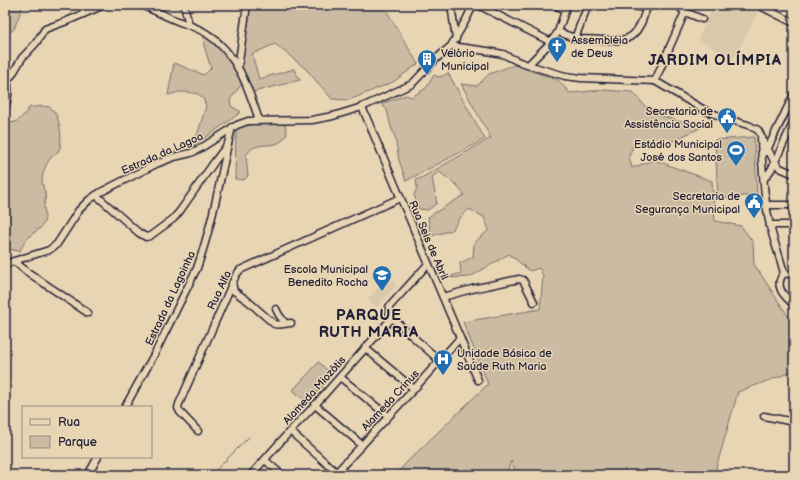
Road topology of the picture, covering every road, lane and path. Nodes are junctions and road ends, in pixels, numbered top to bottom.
1 (104, 5) edge
2 (141, 5) edge
3 (184, 5) edge
4 (247, 5) edge
5 (451, 5) edge
6 (473, 5) edge
7 (478, 5) edge
8 (555, 5) edge
9 (588, 5) edge
10 (623, 5) edge
11 (677, 5) edge
12 (758, 5) edge
13 (648, 6) edge
14 (566, 8) edge
15 (685, 12) junction
16 (702, 19) dead end
17 (794, 23) edge
18 (189, 25) junction
19 (558, 32) junction
20 (575, 38) junction
21 (456, 39) junction
22 (551, 42) junction
23 (451, 46) junction
24 (528, 65) junction
25 (238, 68) junction
26 (6, 78) edge
27 (655, 81) junction
28 (794, 94) edge
29 (362, 107) junction
30 (5, 108) edge
31 (259, 120) junction
32 (794, 121) edge
33 (232, 127) junction
34 (761, 136) junction
35 (228, 144) junction
36 (768, 150) junction
37 (762, 159) junction
38 (774, 161) junction
39 (794, 174) edge
40 (764, 179) junction
41 (96, 196) junction
42 (400, 198) junction
43 (766, 205) junction
44 (794, 205) edge
45 (770, 225) junction
46 (794, 225) edge
47 (14, 261) junction
48 (428, 264) junction
49 (5, 265) edge
50 (784, 273) junction
51 (794, 275) edge
52 (232, 283) junction
53 (444, 297) junction
54 (534, 302) dead end
55 (794, 305) edge
56 (276, 309) dead end
57 (88, 313) dead end
58 (392, 318) junction
59 (460, 338) junction
60 (365, 348) junction
61 (440, 360) junction
62 (340, 377) junction
63 (478, 380) dead end
64 (414, 390) junction
65 (315, 405) junction
66 (126, 406) edge
67 (388, 416) junction
68 (764, 416) dead end
69 (794, 422) edge
70 (198, 431) dead end
71 (290, 431) junction
72 (362, 445) junction
73 (97, 458) edge
74 (265, 460) junction
75 (335, 474) edge
76 (88, 475) edge
77 (251, 475) edge
78 (282, 475) edge

1 - 26 street
2 - 18 street
3 - 18 street
4 - 25 street
5 - 21 street
6 - 21 street, Estrada da Lagoa
7 - 22 street
8 - 14 street
9 - 20 street
10 - 13 street
11 - 15 street
12 - 17 street
13 - 20 street
14 - 19 street
15 - 16 street
15 - 27 street
18 - 25 street
19 - 20 street
19 - 22 street
21 - 23 street, Estrada da Lagoa
22 - 24 street
23 - 24 street
23 - 29 street, Estrada da Lagoa
24 - 27 street
25 - 31 street
26 - 30 street
27 - 34 street
28 - 36 street
29 - 31 street, Estrada da Lagoa
29 - 42 street, Rua Seis de Abril
31 - 33 street, Estrada da Lagoa
32 - 38 street
33 - 35 street, Estrada da Lagoinha
33 - 41 street, Estrada da Lagoa
34 - 36 street
34 - 37 street
35 - 41 street
35 - 66 street, Estrada da Lagoinha
36 - 37 street
36 - 38 street
37 - 40 street
38 - 39 street
38 - 40 street
40 - 43 street
41 - 47 street, Estrada da Lagoa
42 - 48 street, Rua Seis de Abril
42 - 52 street, Rua Alfa
43 - 44 street
43 - 45 street
45 - 46 street
45 - 50 street
47 - 49 street, Estrada da Lagoa
47 - 57 street
48 - 53 street, Rua Seis de Abril
48 - 58 street
50 - 51 street
50 - 55 street
52 - 56 street
52 - 70 street, Rua Alfa
53 - 54 street
53 - 59 street, Rua Seis de Abril
58 - 60 street, Alameda Miozótis
58 - 61 street
59 - 61 street, Alameda Crinus
59 - 63 street, Rua Seis de Abril
60 - 62 street, Alameda Miozótis
60 - 64 street
61 - 64 street, Alameda Crinus
62 - 65 street, Alameda Miozótis
62 - 67 street
64 - 67 street, Alameda Crinus
65 - 71 street, Alameda Miozótis
65 - 72 street
67 - 72 street, Alameda Crinus
68 - 69 street
71 - 74 street, Alameda Miozótis
71 - 75 street
72 - 75 street, Alameda Crinus
73 - 76 street
74 - 77 street, Alameda Miozótis
74 - 78 street

